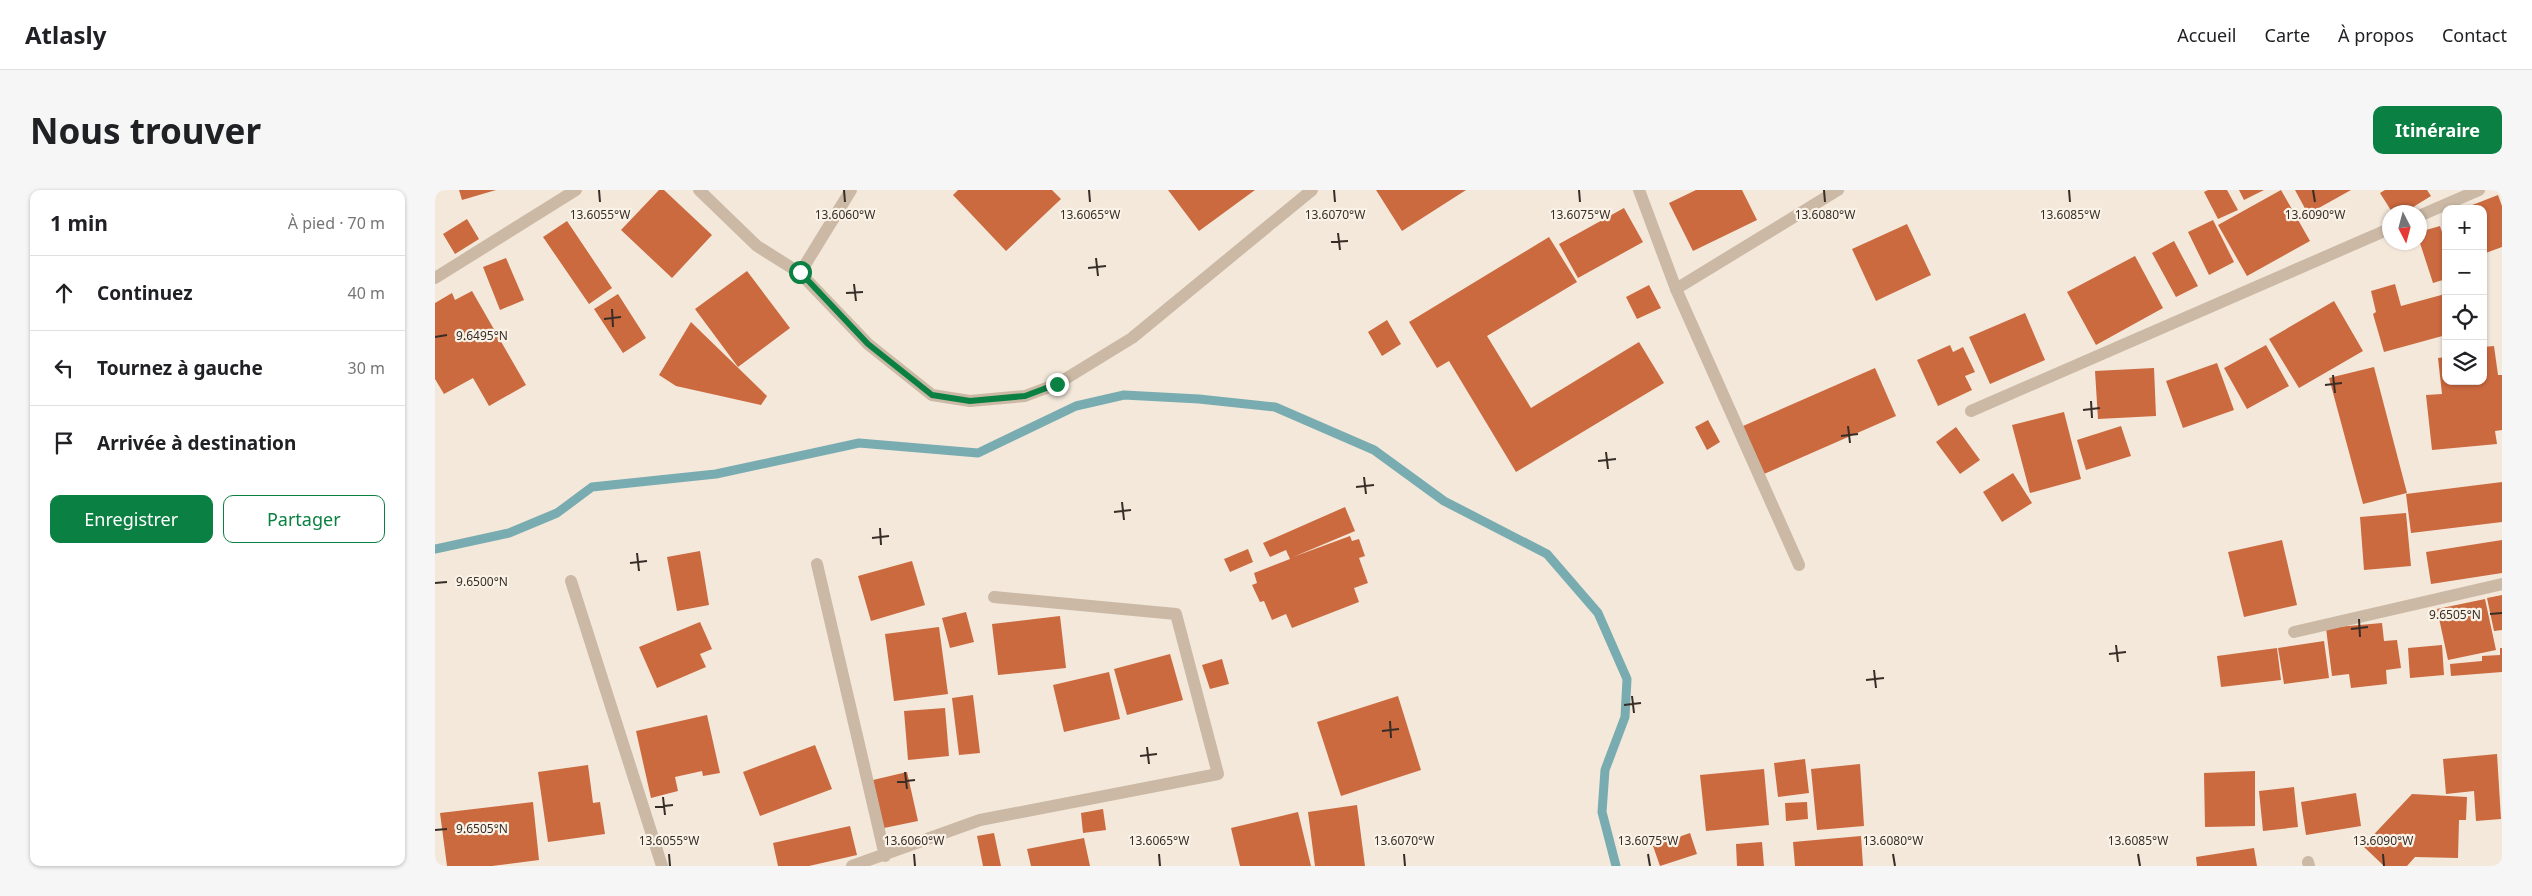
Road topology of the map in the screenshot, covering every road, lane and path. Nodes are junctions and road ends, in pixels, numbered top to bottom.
1 (576, 190) edge
2 (699, 190) edge
3 (851, 190) edge
4 (1312, 190) edge
5 (1639, 190) edge
6 (1838, 190) edge
7 (2479, 190) edge
8 (2427, 213) edge
9 (2382, 232) edge
10 (800, 272) junction
11 (435, 278) edge
12 (1676, 289) junction
13 (1971, 411) dead end
14 (817, 564) dead end
15 (1799, 565) dead end
16 (571, 580) dead end
17 (2502, 584) edge
18 (994, 597) dead end
19 (2294, 632) dead end
20 (885, 856) junction
21 (662, 866) edge
22 (852, 866) edge

1 - 11 street
2 - 10 street
3 - 10 street
4 - 10 street
5 - 12 street
6 - 12 street
7 - 8 street
9 - 13 street
12 - 15 street
14 - 20 street
16 - 21 street
17 - 19 street
18 - 20 street
20 - 22 street

